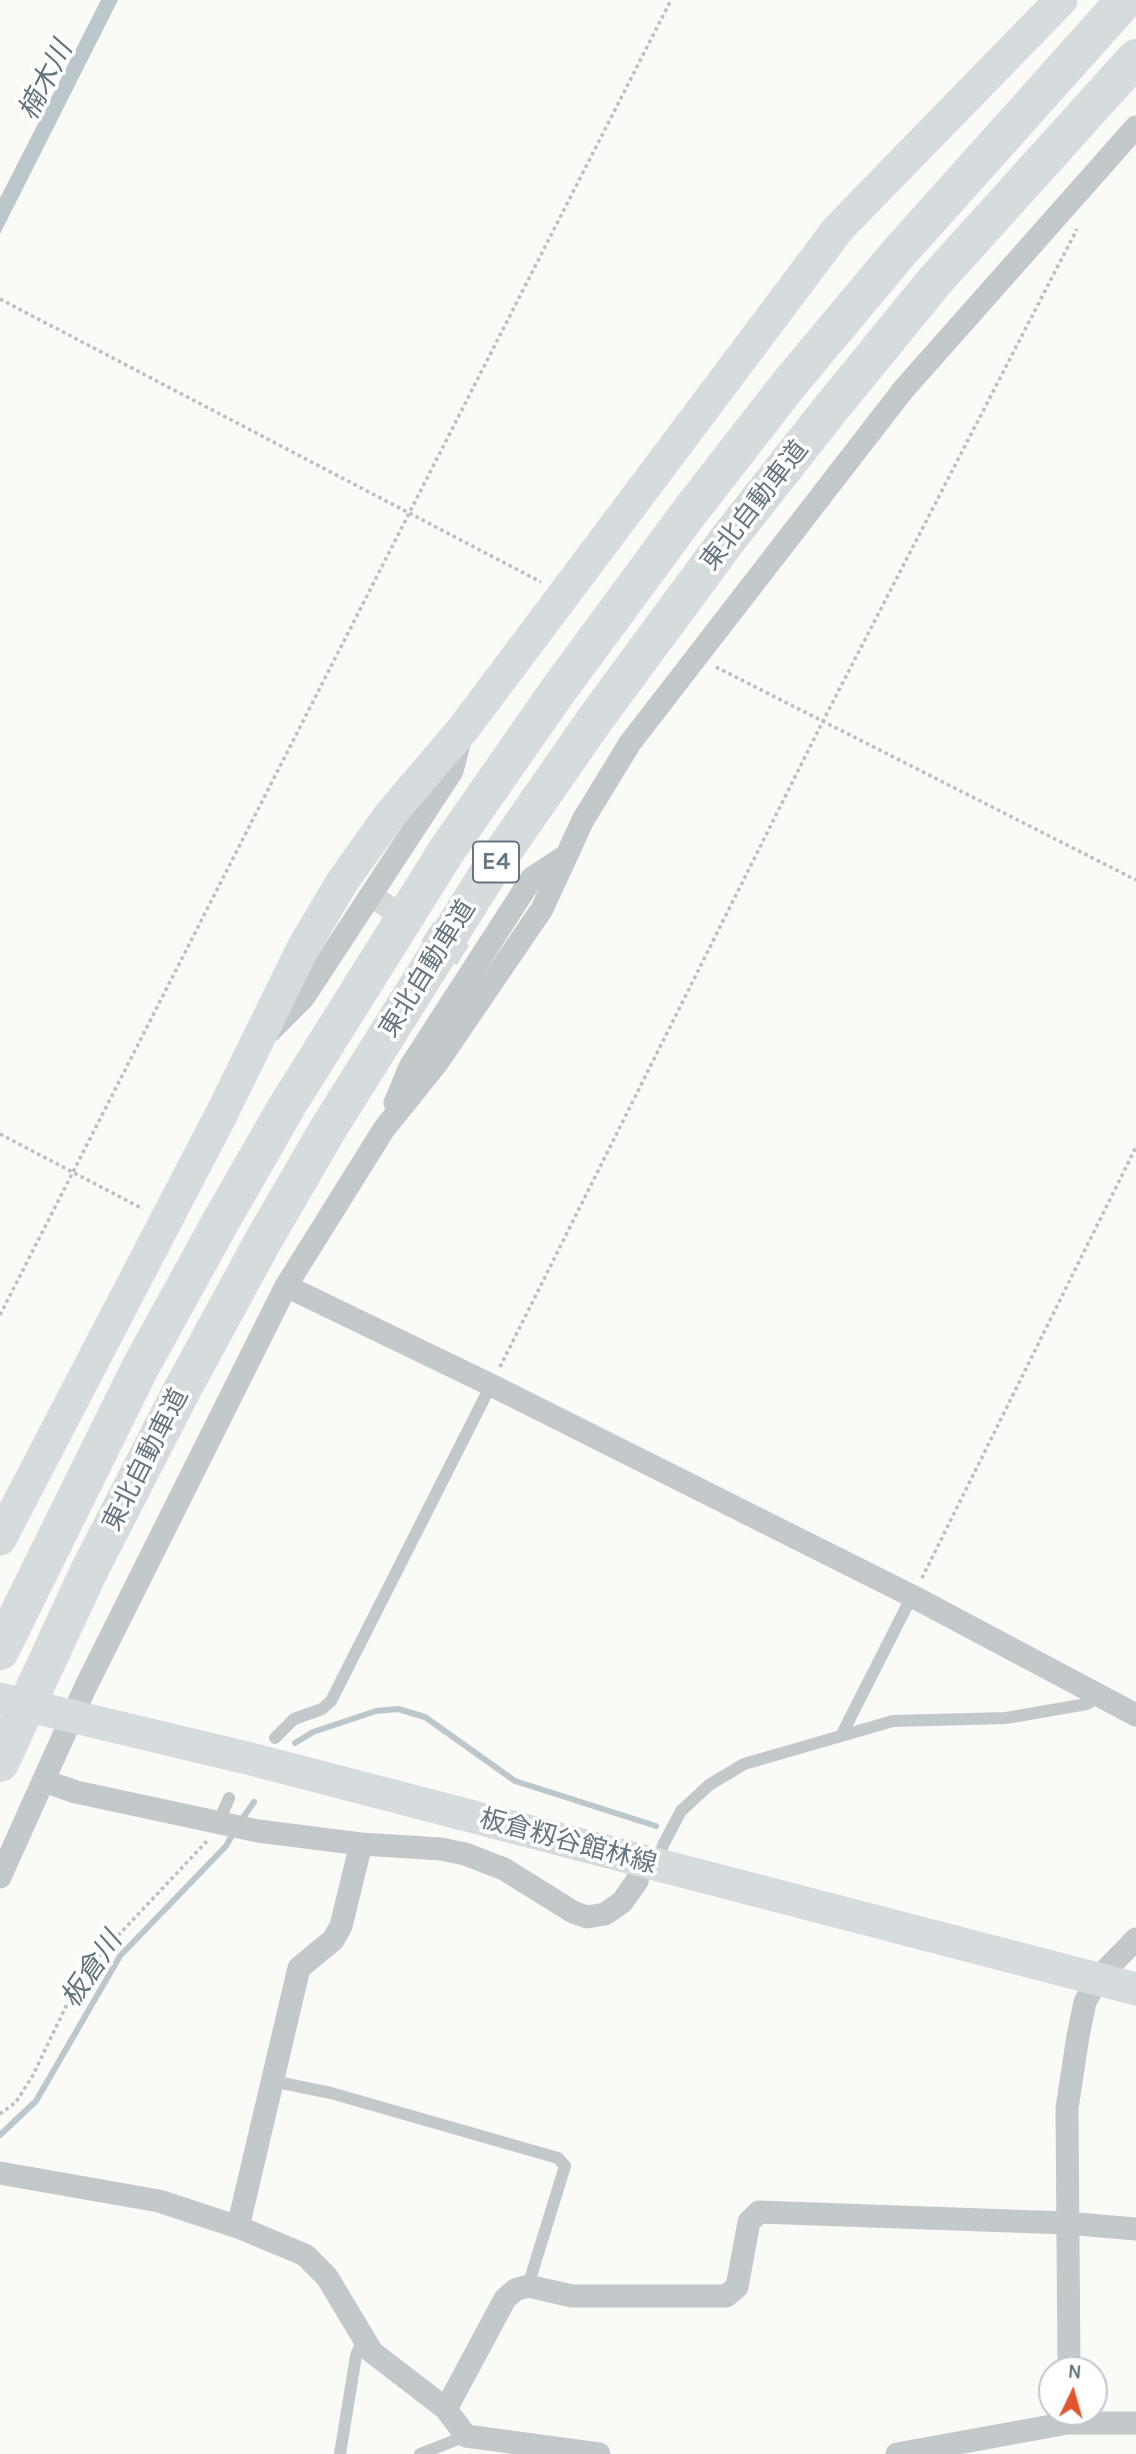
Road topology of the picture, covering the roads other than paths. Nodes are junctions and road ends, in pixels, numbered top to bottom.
1 (1061, 0) edge
2 (1125, 0) edge
3 (1136, 58) edge
4 (1136, 127) edge
5 (564, 858) junction
6 (384, 1129) junction
7 (286, 1286) junction
8 (491, 1385) junction
9 (0, 1539) edge
10 (912, 1596) junction
11 (0, 1651) edge
12 (1100, 1696) junction
13 (0, 1699) edge
14 (1136, 1715) edge
15 (841, 1737) junction
16 (275, 1738) dead end
17 (0, 1763) edge
18 (44, 1781) junction
19 (229, 1798) dead end
20 (219, 1821) junction
21 (361, 1844) junction
22 (650, 1864) junction
23 (0, 1877) edge
24 (1136, 1939) edge
25 (1098, 1978) junction
26 (1136, 1989) edge
27 (272, 2081) junction
28 (0, 2173) edge
29 (1066, 2223) junction
30 (238, 2227) junction
31 (1136, 2228) edge
32 (528, 2286) junction
33 (363, 2338) junction
34 (1069, 2356) edge
35 (446, 2409) junction
36 (1108, 2421) edge
37 (1136, 2423) edge
38 (1038, 2424) edge
39 (467, 2436) junction
40 (340, 2454) edge
41 (420, 2454) edge
42 (599, 2454) edge
43 (897, 2454) edge

1 - 9 street
2 - 11 highway, 東北自動車道 / E4
3 - 17 highway, 東北自動車道 / E4
4 - 5 street
5 - 6 street
5 - 6 street
6 - 7 street
7 - 8 street
7 - 18 street
8 - 10 street
8 - 16 lane
10 - 12 street
10 - 15 lane
12 - 14 street
12 - 15 lane
13 - 22 street, 板倉籾谷館林線
15 - 22 lane
18 - 20 street
18 - 23 street
19 - 20 lane
20 - 21 street
21 - 22 street
21 - 27 street
22 - 25 street, 板倉籾谷館林線
24 - 25 street
25 - 26 street, 板倉籾谷館林線
25 - 29 street
27 - 30 street
27 - 32 lane
28 - 30 street
29 - 31 street
29 - 32 street
29 - 34 street
30 - 33 street
32 - 35 street
33 - 35 street
33 - 40 lane
35 - 39 street
36 - 37 street
38 - 43 street
39 - 41 lane
39 - 42 street

